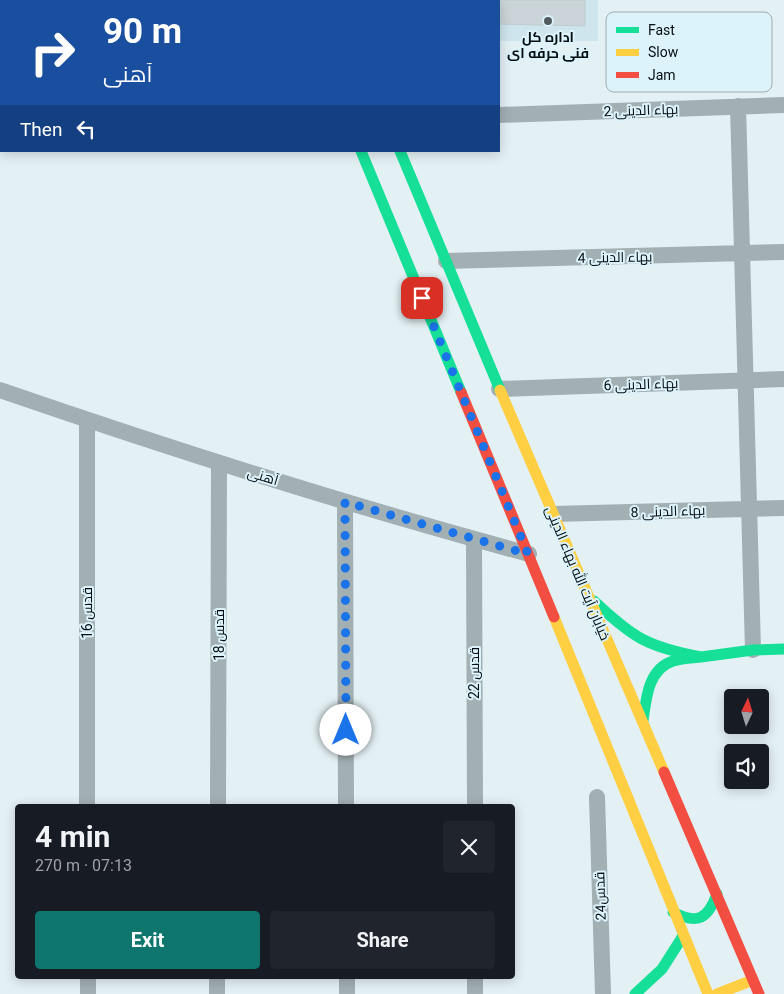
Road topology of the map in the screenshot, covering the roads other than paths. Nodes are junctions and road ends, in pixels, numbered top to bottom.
1 (784, 105) edge
2 (738, 106) junction
3 (500, 115) edge
4 (361, 152) edge
5 (400, 152) edge
6 (784, 252) edge
7 (742, 254) junction
8 (446, 261) junction
9 (784, 379) edge
10 (745, 380) junction
11 (499, 389) junction
12 (0, 390) edge
13 (87, 420) junction
14 (219, 463) junction
15 (345, 502) junction
16 (784, 508) edge
17 (749, 509) junction
18 (553, 514) junction
19 (474, 539) junction
20 (528, 554) junction
21 (588, 596) junction
22 (784, 649) edge
23 (753, 650) junction
24 (701, 657) junction
25 (643, 721) junction
26 (597, 797) dead end
27 (88, 804) edge
28 (218, 804) edge
29 (346, 804) edge
30 (475, 804) edge
31 (717, 894) junction
32 (673, 912) junction
33 (683, 936) junction
34 (88, 979) edge
35 (217, 979) edge
36 (347, 979) edge
37 (475, 979) edge
38 (753, 980) junction
39 (88, 994) edge
40 (217, 994) edge
41 (347, 994) edge
42 (476, 994) edge
43 (603, 994) edge
44 (635, 994) edge
45 (708, 994) edge
46 (717, 994) edge
47 (759, 994) edge

1 - 2 street, بهاء الدینی 2
2 - 3 street, بهاء الدینی 2
2 - 7 street
4 - 20 main road
5 - 8 main road, خیابان آیت الله بهاء الدینی
6 - 7 street, بهاء الدینی 4
7 - 8 street, بهاء الدینی 4
7 - 10 street
8 - 11 main road, خیابان آیت الله بهاء الدینی
9 - 10 street, بهاء الدینی 6
10 - 11 street, بهاء الدینی 6
10 - 17 street
11 - 18 main road, خیابان آیت الله بهاء الدینی
12 - 13 street, آهنی
13 - 14 street, آهنی
13 - 27 street, قدس 16
14 - 15 street, آهنی
14 - 28 street, قدس 18
15 - 19 street, آهنی
15 - 29 street
16 - 17 street, بهاء الدینی 8
17 - 18 street, بهاء الدینی 8
17 - 23 street
18 - 21 main road, خیابان آیت الله بهاء الدینی
19 - 20 street, آهنی
19 - 30 street, قدس 22
20 - 32 main road
21 - 24 main road
21 - 25 main road, خیابان آیت الله بهاء الدینی
22 - 23 main road
23 - 24 main road
24 - 25 main road
25 - 31 main road, خیابان آیت الله بهاء الدینی
26 - 43 street, قدس24
31 - 32 main road
31 - 38 main road, خیابان آیت الله بهاء الدینی
32 - 33 main road
33 - 44 main road
33 - 45 main road
34 - 39 street
35 - 40 street
36 - 41 street
37 - 42 street
38 - 46 main road
38 - 47 main road, خیابان آیت الله بهاء الدینی

